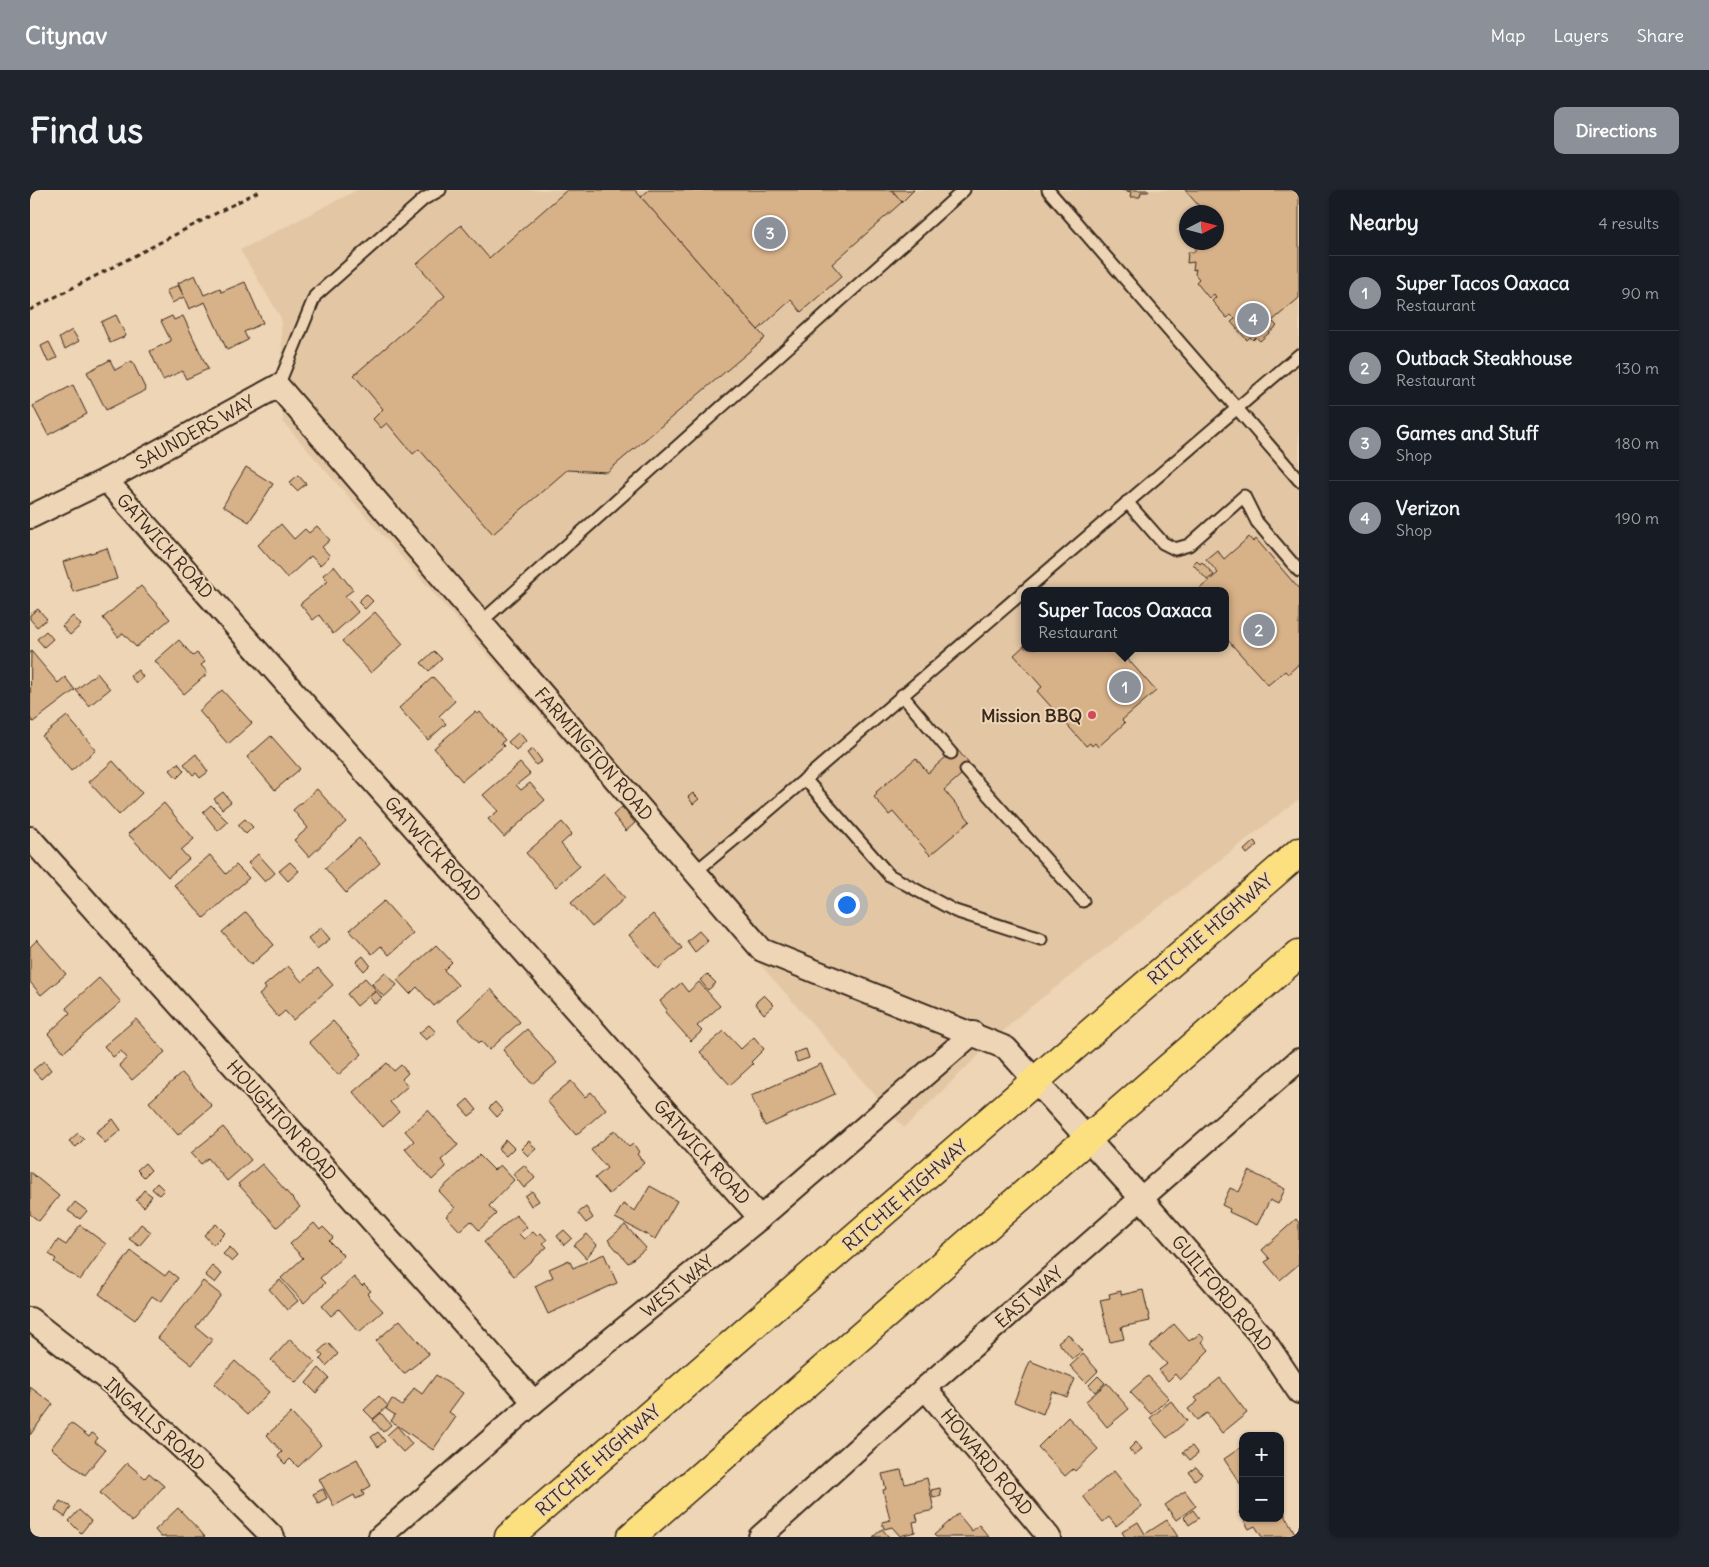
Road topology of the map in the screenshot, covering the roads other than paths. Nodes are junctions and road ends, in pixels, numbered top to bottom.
1 (440, 190) edge
2 (964, 190) edge
3 (1048, 190) edge
4 (1299, 355) edge
5 (278, 386) junction
6 (1237, 407) junction
7 (106, 480) junction
8 (1299, 480) edge
9 (1127, 502) junction
10 (30, 517) edge
11 (1299, 571) edge
12 (1028, 587) edge
13 (1021, 593) edge
14 (481, 622) junction
15 (902, 696) junction
16 (951, 753) dead end
17 (966, 770) dead end
18 (805, 779) junction
19 (30, 838) edge
20 (1299, 852) edge
21 (695, 872) junction
22 (1083, 901) dead end
23 (1041, 939) dead end
24 (1299, 954) edge
25 (972, 1033) junction
26 (1299, 1060) edge
27 (1036, 1082) junction
28 (1087, 1138) junction
29 (1141, 1198) junction
30 (760, 1218) junction
31 (30, 1319) edge
32 (925, 1388) junction
33 (1299, 1392) edge
34 (534, 1402) junction
35 (273, 1537) edge
36 (380, 1537) edge
37 (509, 1537) edge
38 (631, 1537) edge
39 (760, 1537) edge
40 (1049, 1537) edge

1 - 5 lane
2 - 14 lane
3 - 6 lane
4 - 6 lane
5 - 7 street, SAUNDERS WAY
5 - 14 street, FARMINGTON ROAD
6 - 8 lane
6 - 9 lane
7 - 10 street, SAUNDERS WAY
7 - 30 street, GATWICK ROAD
9 - 11 lane
9 - 12 lane
13 - 15 lane
14 - 21 street, FARMINGTON ROAD
15 - 16 lane
15 - 18 lane
17 - 22 lane
18 - 21 lane
18 - 23 lane
19 - 34 street, HOUGHTON ROAD
20 - 27 main road, RITCHIE HIGHWAY
21 - 25 street, FARMINGTON ROAD
24 - 28 main road
25 - 27 street, FARMINGTON ROAD
25 - 30 street, WEST WAY
26 - 29 street, EAST WAY
27 - 28 street, GUILFORD ROAD
27 - 37 main road, RITCHIE HIGHWAY
28 - 29 street, GUILFORD ROAD
28 - 38 main road
29 - 32 street, EAST WAY
29 - 33 street, GUILFORD ROAD
30 - 34 street, WEST WAY
31 - 35 street, INGALLS ROAD
32 - 39 street, EAST WAY
32 - 40 street, HOWARD ROAD
34 - 36 street, WEST WAY

